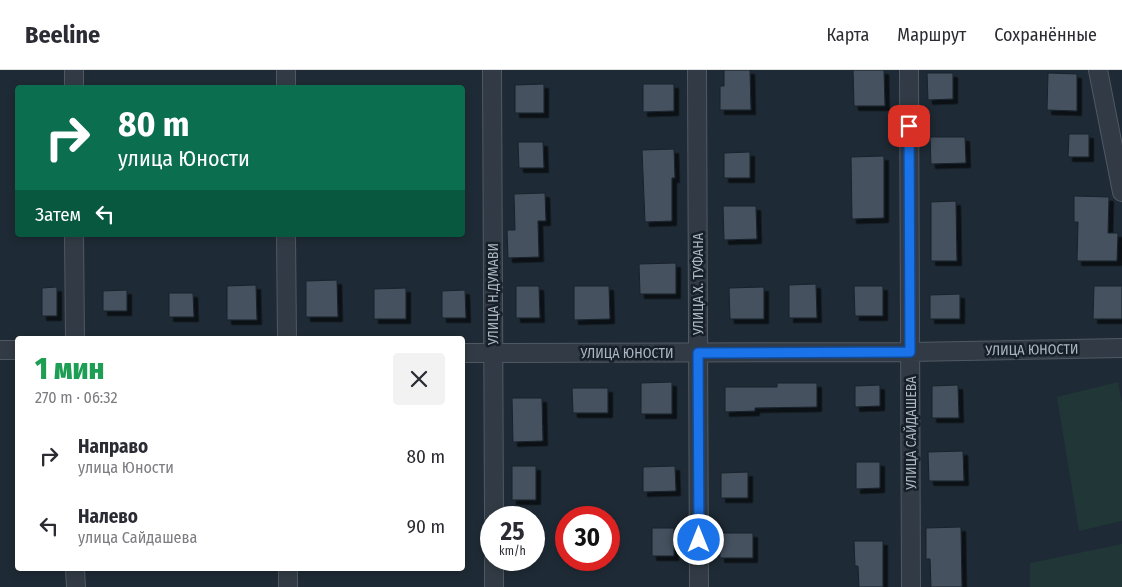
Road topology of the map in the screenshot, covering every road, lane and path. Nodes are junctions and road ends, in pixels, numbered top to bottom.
1 (74, 70) edge
2 (286, 70) edge
3 (492, 70) edge
4 (697, 70) edge
5 (909, 70) edge
6 (1098, 70) edge
7 (74, 85) edge
8 (286, 85) edge
9 (1122, 192) edge
10 (74, 237) edge
11 (286, 237) edge
12 (75, 336) edge
13 (287, 336) edge
14 (1122, 348) edge
15 (0, 350) edge
16 (15, 350) edge
17 (910, 352) junction
18 (493, 353) junction
19 (698, 353) junction
20 (465, 354) edge
21 (494, 506) edge
22 (76, 571) edge
23 (288, 571) edge
24 (494, 571) edge
25 (76, 587) edge
26 (288, 587) edge
27 (494, 587) edge
28 (699, 587) edge
29 (911, 587) edge

1 - 7 street
2 - 8 street
3 - 18 street, УЛИЦА Н.ДУМАВИ
4 - 19 street, УЛИЦА Х. ТУФАНА
5 - 17 street, УЛИЦА САЙДАШЕВА
6 - 9 street
10 - 12 street
11 - 13 street
14 - 17 street, УЛИЦА ЮНОСТИ
15 - 16 street
17 - 19 street, УЛИЦА ЮНОСТИ
17 - 29 street, УЛИЦА САЙДАШЕВА
18 - 19 street, УЛИЦА ЮНОСТИ
18 - 20 street, УЛИЦА ЮНОСТИ
18 - 21 street, УЛИЦА Н.ДУМАВИ
19 - 28 street, УЛИЦА Х. ТУФАНА
22 - 25 street
23 - 26 street
24 - 27 street

